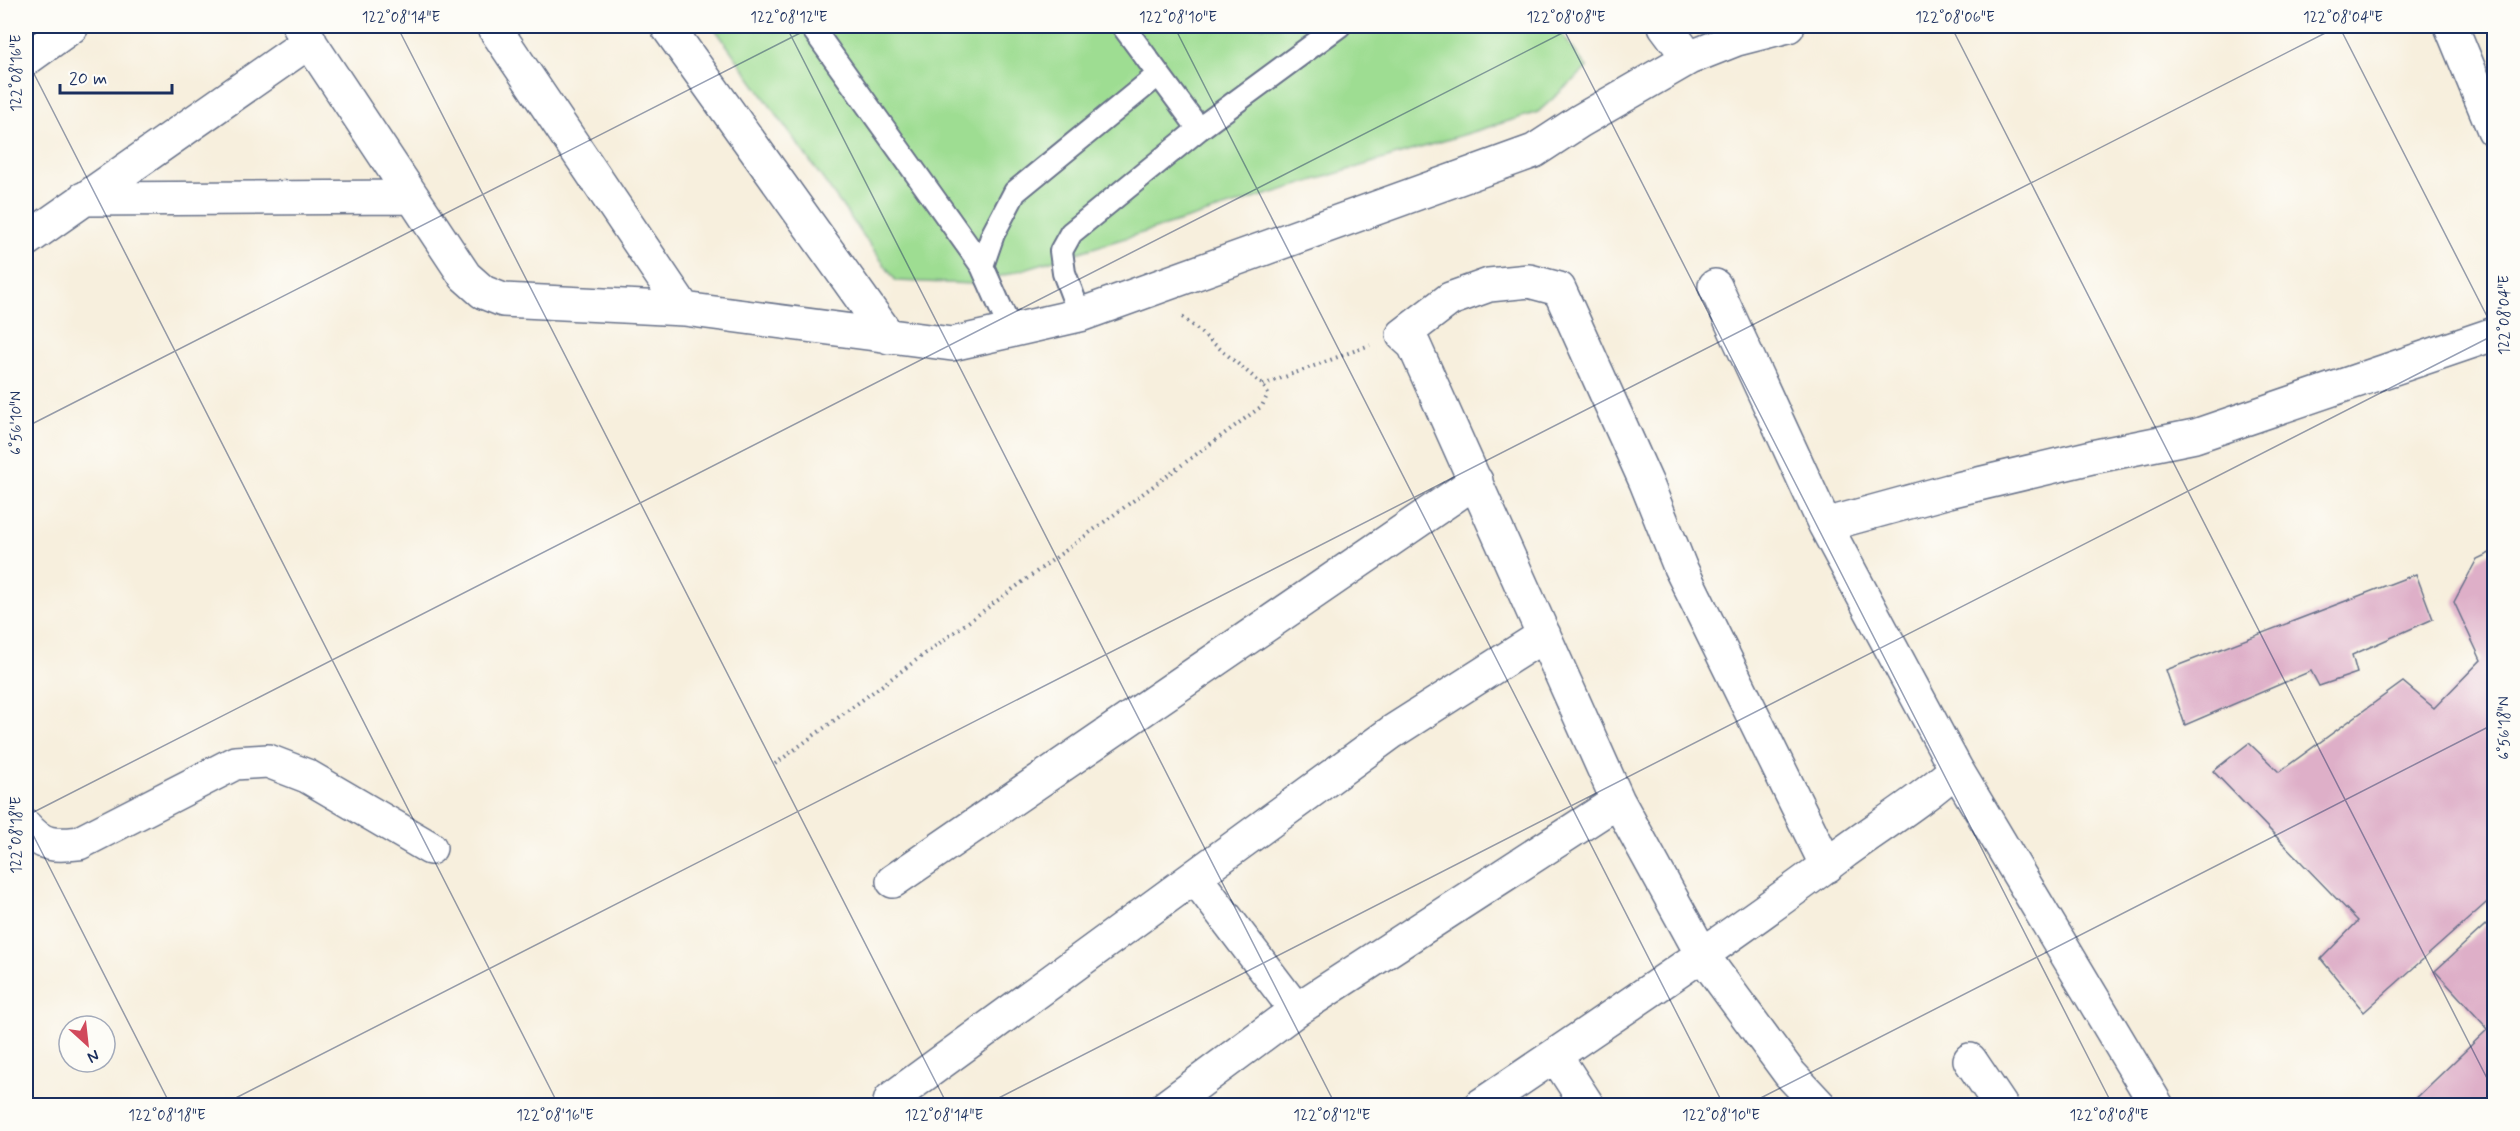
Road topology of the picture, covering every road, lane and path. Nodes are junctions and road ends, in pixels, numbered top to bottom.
1 (72, 26) edge
2 (493, 26) edge
3 (667, 26) edge
4 (811, 26) edge
5 (1123, 26) edge
6 (1339, 26) edge
7 (1665, 26) edge
8 (1788, 26) edge
9 (2451, 26) edge
10 (1734, 32) edge
11 (305, 33) edge
12 (1689, 58) junction
13 (26, 59) edge
14 (1158, 75) junction
15 (1199, 129) junction
16 (2494, 130) edge
17 (412, 197) junction
18 (83, 200) junction
19 (26, 240) edge
20 (982, 266) junction
21 (1715, 286) dead end
22 (1150, 290) junction
23 (684, 309) junction
24 (1080, 315) junction
25 (1011, 331) junction
26 (2494, 334) edge
27 (1403, 335) junction
28 (889, 337) junction
29 (1263, 385) junction
30 (1476, 482) junction
31 (1825, 525) junction
32 (1544, 635) junction
33 (775, 764) dead end
34 (1956, 769) junction
35 (1618, 801) junction
36 (26, 827) edge
37 (430, 848) dead end
38 (1827, 866) junction
39 (1196, 877) junction
40 (892, 881) dead end
41 (1703, 956) junction
42 (1296, 1010) junction
43 (1555, 1054) junction
44 (1970, 1060) dead end
45 (890, 1106) edge
46 (1167, 1106) edge
47 (1480, 1106) edge
48 (1588, 1106) edge
49 (1820, 1106) edge
50 (2001, 1106) edge
51 (2157, 1106) edge

1 - 13 street
2 - 23 street
3 - 28 street
4 - 20 lane
5 - 14 lane
6 - 15 lane
7 - 12 street
8 - 10 street
9 - 16 street
10 - 12 street
11 - 17 street
11 - 18 street
12 - 22 street
14 - 15 lane
14 - 20 lane
15 - 24 lane
17 - 18 street
17 - 23 street
18 - 19 street
20 - 25 lane
21 - 31 street
22 - 24 street
22 - 29 path
23 - 28 street
24 - 25 street
25 - 28 street
26 - 31 street
27 - 29 path
27 - 30 street
27 - 38 street
29 - 33 path
30 - 32 street
30 - 40 street
31 - 34 street
32 - 35 street
32 - 39 street
34 - 38 street
34 - 51 street
35 - 41 street
35 - 42 street
36 - 37 street
38 - 41 street
39 - 42 street
39 - 45 street
41 - 43 street
41 - 49 street
42 - 46 street
43 - 47 street
43 - 48 street
44 - 50 street

